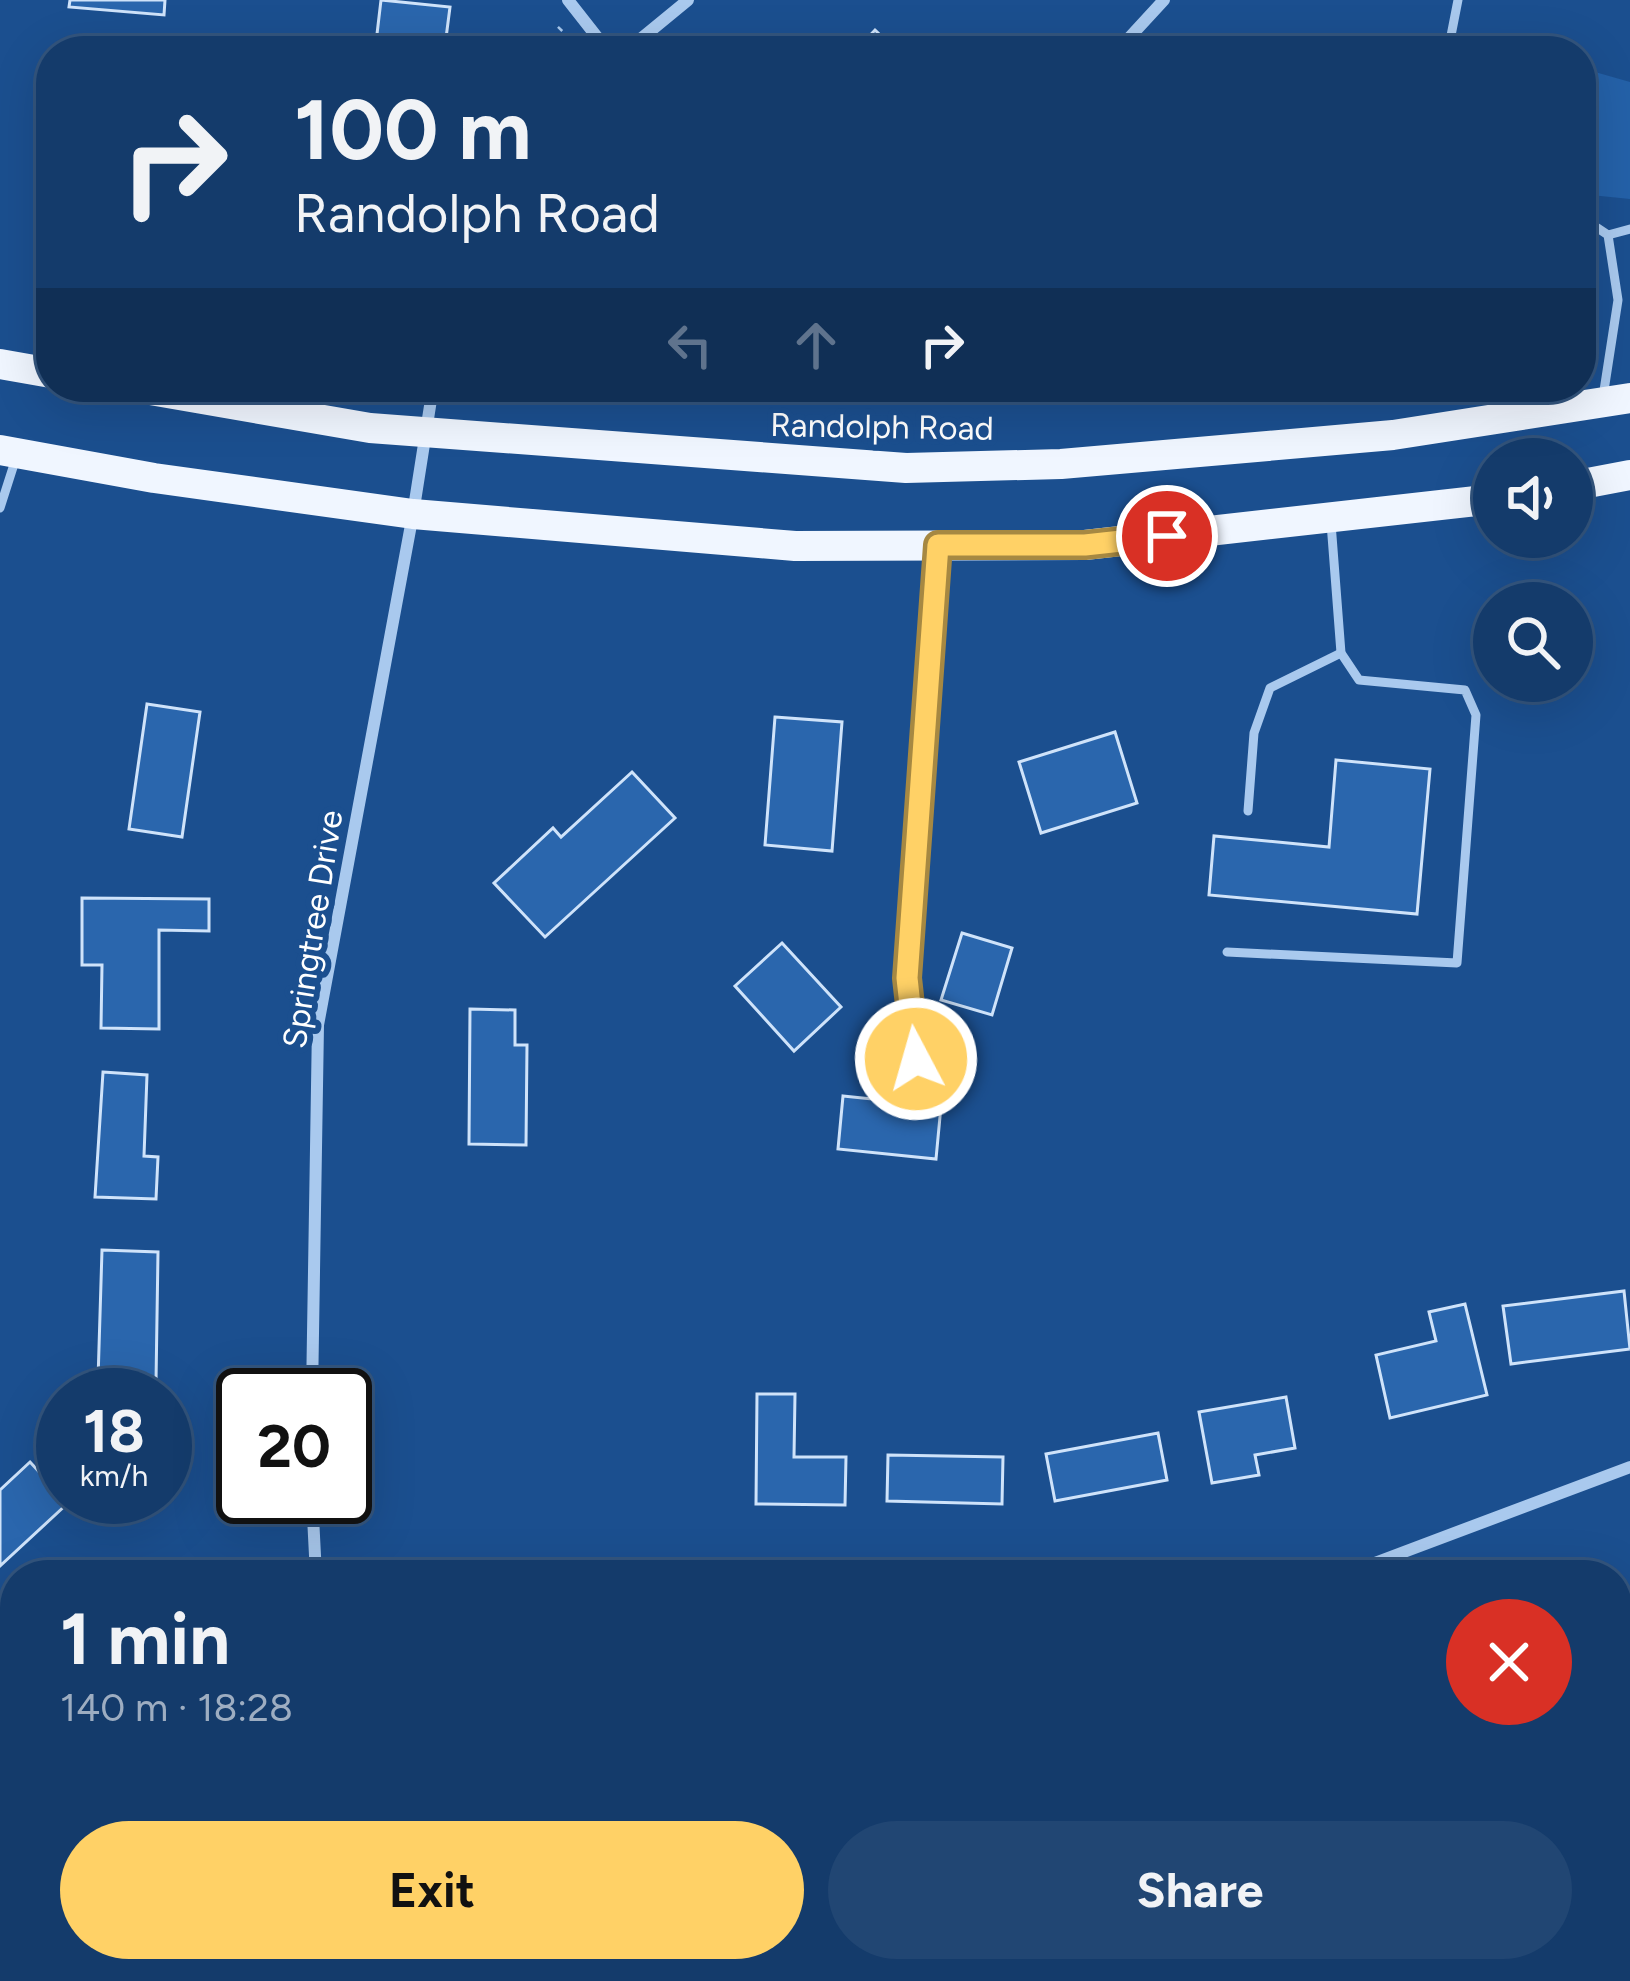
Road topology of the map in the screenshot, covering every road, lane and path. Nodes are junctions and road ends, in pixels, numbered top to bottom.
1 (568, 0) edge
2 (688, 0) edge
3 (1164, 0) edge
4 (1458, 0) edge
5 (596, 36) edge
6 (644, 36) edge
7 (1131, 36) edge
8 (1451, 36) edge
9 (1596, 227) edge
10 (1630, 229) edge
11 (1608, 235) junction
12 (0, 364) edge
13 (36, 370) edge
14 (1616, 400) edge
15 (220, 402) edge
16 (431, 402) edge
17 (426, 433) junction
18 (9, 451) edge
19 (1630, 475) edge
20 (1593, 482) edge
21 (1473, 501) edge
22 (0, 508) edge
23 (413, 514) junction
24 (1331, 518) junction
25 (938, 545) junction
26 (1341, 653) junction
27 (1248, 812) dead end
28 (1227, 952) dead end
29 (916, 1059) dead end
30 (312, 1368) edge
31 (1630, 1467) edge
32 (313, 1524) edge
33 (315, 1560) edge
34 (1383, 1560) edge

1 - 5 street
2 - 6 street
3 - 7 street
4 - 8 lane
9 - 11 lane
10 - 11 lane
11 - 14 lane
12 - 13 main road
14 - 17 main road, Randolph Road
15 - 17 main road, Randolph Road
16 - 17 street, Springtree Drive
17 - 23 street, Springtree Drive
18 - 22 lane
18 - 23 main road
19 - 20 main road
21 - 24 main road
23 - 25 main road
23 - 30 street, Springtree Drive
24 - 25 main road
24 - 26 lane
25 - 29 lane
26 - 27 lane
26 - 28 lane
31 - 34 street
32 - 33 street

